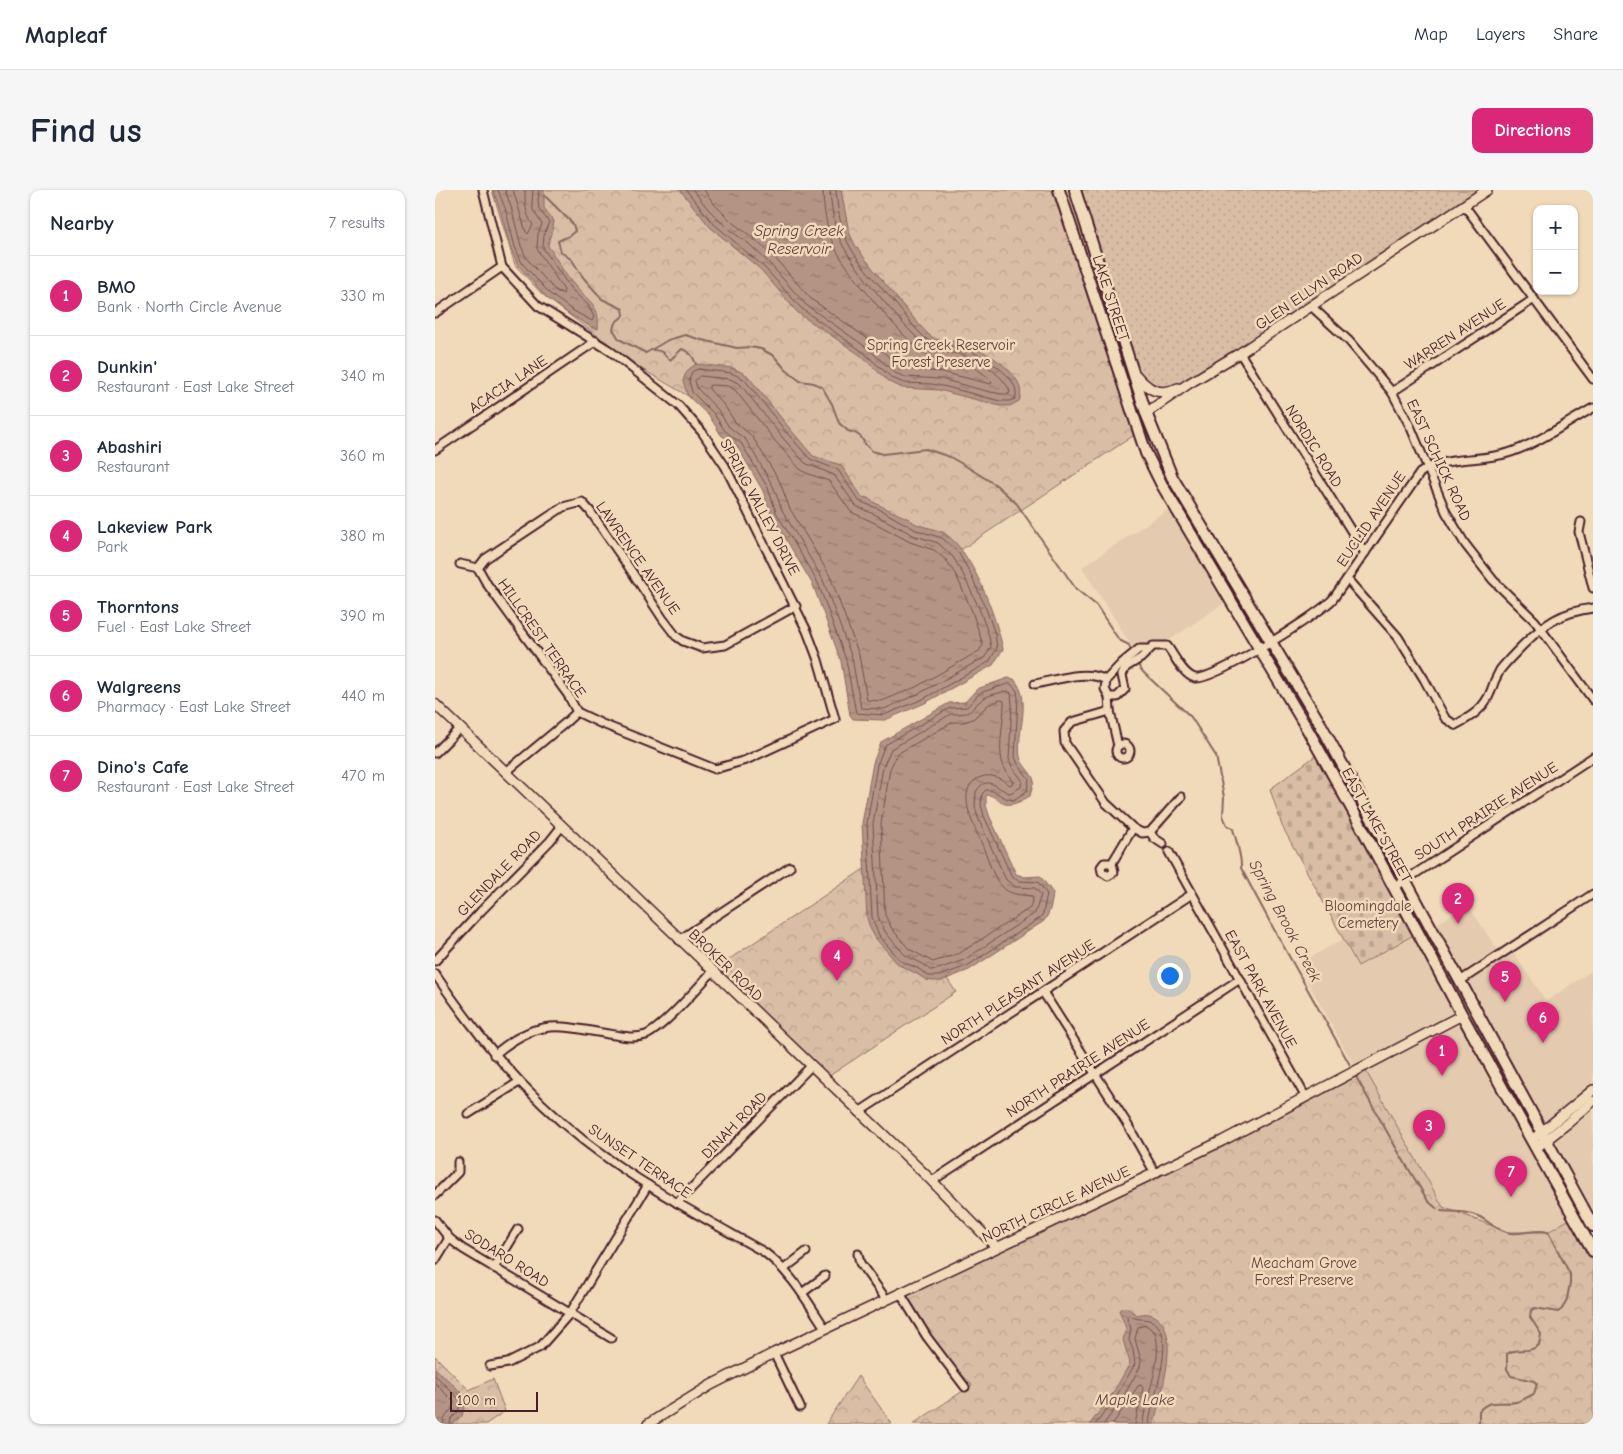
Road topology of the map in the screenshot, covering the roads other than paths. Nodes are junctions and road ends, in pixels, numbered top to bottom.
1 (483, 190) edge
2 (1059, 190) edge
3 (1075, 190) edge
4 (1487, 190) edge
5 (1464, 205) junction
6 (502, 267) junction
7 (1534, 299) junction
8 (1311, 306) junction
9 (435, 312) edge
10 (596, 341) junction
11 (1240, 353) junction
12 (1133, 373) junction
13 (1593, 379) edge
14 (1188, 384) junction
15 (1392, 392) junction
16 (1593, 408) edge
17 (1146, 413) junction
18 (1134, 415) junction
19 (435, 450) edge
20 (1427, 468) junction
21 (1581, 522) dead end
22 (1365, 553) junction
23 (460, 564) dead end
24 (478, 568) junction
25 (1347, 579) junction
26 (1593, 588) edge
27 (796, 606) junction
28 (1593, 608) edge
29 (1541, 627) junction
30 (1271, 642) junction
31 (1258, 649) junction
32 (1134, 658) junction
33 (1107, 680) junction
34 (1035, 684) dead end
35 (1109, 697) junction
36 (1593, 700) edge
37 (435, 704) edge
38 (1110, 711) junction
39 (577, 712) junction
40 (460, 728) junction
41 (1118, 746) dead end
42 (672, 752) joint
43 (435, 753) edge
44 (1593, 757) edge
45 (506, 772) junction
46 (1181, 797) dead end
47 (562, 826) junction
48 (1133, 828) junction
49 (1150, 832) junction
50 (1163, 844) dead end
51 (1169, 852) dead end
52 (1113, 863) dead end
53 (790, 867) dead end
54 (1406, 881) junction
55 (1395, 888) junction
56 (1192, 894) junction
57 (1593, 894) edge
58 (679, 940) junction
59 (435, 961) edge
60 (713, 972) junction
61 (435, 974) edge
62 (1240, 979) junction
63 (1460, 981) junction
64 (1043, 992) junction
65 (1475, 1008) junction
66 (1462, 1015) junction
67 (495, 1055) junction
68 (811, 1066) junction
69 (1096, 1073) junction
70 (519, 1082) junction
71 (1593, 1090) edge
72 (1305, 1096) junction
73 (1593, 1101) edge
74 (859, 1112) junction
75 (468, 1114) dead end
76 (1543, 1136) junction
77 (1534, 1144) junction
78 (457, 1162) dead end
79 (1159, 1171) junction
80 (932, 1181) junction
81 (648, 1186) junction
82 (435, 1195) edge
83 (677, 1203) junction
84 (435, 1220) edge
85 (1593, 1226) edge
86 (518, 1229) dead end
87 (449, 1238) junction
88 (996, 1247) junction
89 (1593, 1251) edge
90 (806, 1252) dead end
91 (858, 1254) dead end
92 (435, 1261) edge
93 (494, 1268) junction
94 (784, 1269) junction
95 (825, 1276) dead end
96 (900, 1293) junction
97 (802, 1294) junction
98 (886, 1300) junction
99 (570, 1313) junction
100 (825, 1328) junction
101 (611, 1338) dead end
102 (774, 1353) junction
103 (489, 1366) dead end
104 (965, 1387) dead end
105 (800, 1407) dead end
106 (648, 1424) edge

1 - 6 street, SPRING VALLEY DRIVE
2 - 18 main road, LAKE STREET
3 - 12 main road, LAKE STREET
4 - 5 street, GLEN ELLYN ROAD
5 - 7 street
5 - 8 street, GLEN ELLYN ROAD
6 - 9 street
6 - 10 street, SPRING VALLEY DRIVE
7 - 13 street
7 - 15 street, WARREN AVENUE
8 - 11 street, GLEN ELLYN ROAD
8 - 15 street, EAST SCHICK ROAD
10 - 19 street, ACACIA LANE
10 - 27 street, SPRING VALLEY DRIVE
11 - 14 street, GLEN ELLYN ROAD
11 - 22 street, NORDIC ROAD
12 - 14 street
12 - 17 main road, LAKE STREET
14 - 17 street, GLEN ELLYN ROAD
15 - 20 street, EAST SCHICK ROAD
16 - 20 street, EUCLID AVENUE
17 - 18 main road
17 - 30 main road, EAST LAKE STREET
18 - 31 main road, EAST LAKE STREET
20 - 22 street, EUCLID AVENUE
20 - 29 street, EAST SCHICK ROAD
21 - 26 street
22 - 25 street, EUCLID AVENUE
23 - 24 street
24 - 27 street, LAWRENCE AVENUE
24 - 39 street, HILLCREST TERRACE
25 - 29 street
25 - 30 street, EUCLID AVENUE
27 - 42 street, SPRING VALLEY DRIVE
28 - 29 street
29 - 36 street, EAST SCHICK ROAD
30 - 31 street, EUCLID AVENUE
30 - 54 main road, EAST LAKE STREET
31 - 32 street, EUCLID AVENUE
31 - 55 main road, EAST LAKE STREET
32 - 33 street
32 - 35 street
33 - 34 street
33 - 35 street
35 - 38 street
37 - 40 street, BROKER ROAD
38 - 41 street
38 - 48 street
39 - 42 street, HILLCREST TERRACE
39 - 45 street
40 - 43 street
40 - 45 street, BROKER ROAD
44 - 54 street, SOUTH PRAIRIE AVENUE
45 - 47 street, BROKER ROAD
46 - 49 street
47 - 58 street, BROKER ROAD
47 - 59 street, GLENDALE ROAD
48 - 49 street
48 - 52 street
49 - 50 street
51 - 56 street, EAST PARK AVENUE
53 - 58 street
54 - 55 street, SOUTH PRAIRIE AVENUE
54 - 63 main road, EAST LAKE STREET
55 - 66 main road, EAST LAKE STREET
56 - 62 street, EAST PARK AVENUE
56 - 64 street, NORTH PLEASANT AVENUE
57 - 63 street
58 - 60 street, BROKER ROAD
60 - 67 street
60 - 68 street, BROKER ROAD
61 - 67 street, SUNSET TERRACE
62 - 69 street, NORTH PRAIRIE AVENUE
62 - 72 street, EAST PARK AVENUE
63 - 65 main road, EAST LAKE STREET
64 - 69 street
64 - 74 street, NORTH PLEASANT AVENUE
65 - 66 street, NORTH CIRCLE AVENUE
65 - 76 main road, EAST LAKE STREET
66 - 72 street, NORTH CIRCLE AVENUE
66 - 77 main road, EAST LAKE STREET
67 - 70 street, SUNSET TERRACE
68 - 74 street, BROKER ROAD
68 - 83 street, DINAH ROAD
69 - 79 street
69 - 80 street, NORTH PRAIRIE AVENUE
70 - 75 street
70 - 81 street, SUNSET TERRACE
71 - 76 street
72 - 79 street, NORTH CIRCLE AVENUE
73 - 76 street
74 - 80 street, BROKER ROAD
76 - 77 street
76 - 85 main road, EAST LAKE STREET
77 - 89 main road, EAST LAKE STREET
78 - 82 street
79 - 88 street, NORTH CIRCLE AVENUE
80 - 88 street, BROKER ROAD
81 - 83 street, SUNSET TERRACE
81 - 99 street
83 - 94 street, SUNSET TERRACE
84 - 87 street, SODARO ROAD
86 - 93 street
87 - 92 street
87 - 93 street, SODARO ROAD
88 - 96 street, NORTH CIRCLE AVENUE
90 - 94 street
91 - 98 street
93 - 99 street, SODARO ROAD
94 - 97 street, SUNSET TERRACE
95 - 97 street
96 - 98 street, NORTH CIRCLE AVENUE
96 - 104 street
97 - 100 street, SUNSET TERRACE
98 - 100 street, NORTH CIRCLE AVENUE
99 - 101 street, SODARO ROAD
99 - 103 street
100 - 102 street, NORTH CIRCLE AVENUE
102 - 105 street
102 - 106 street, NORTH CIRCLE AVENUE

